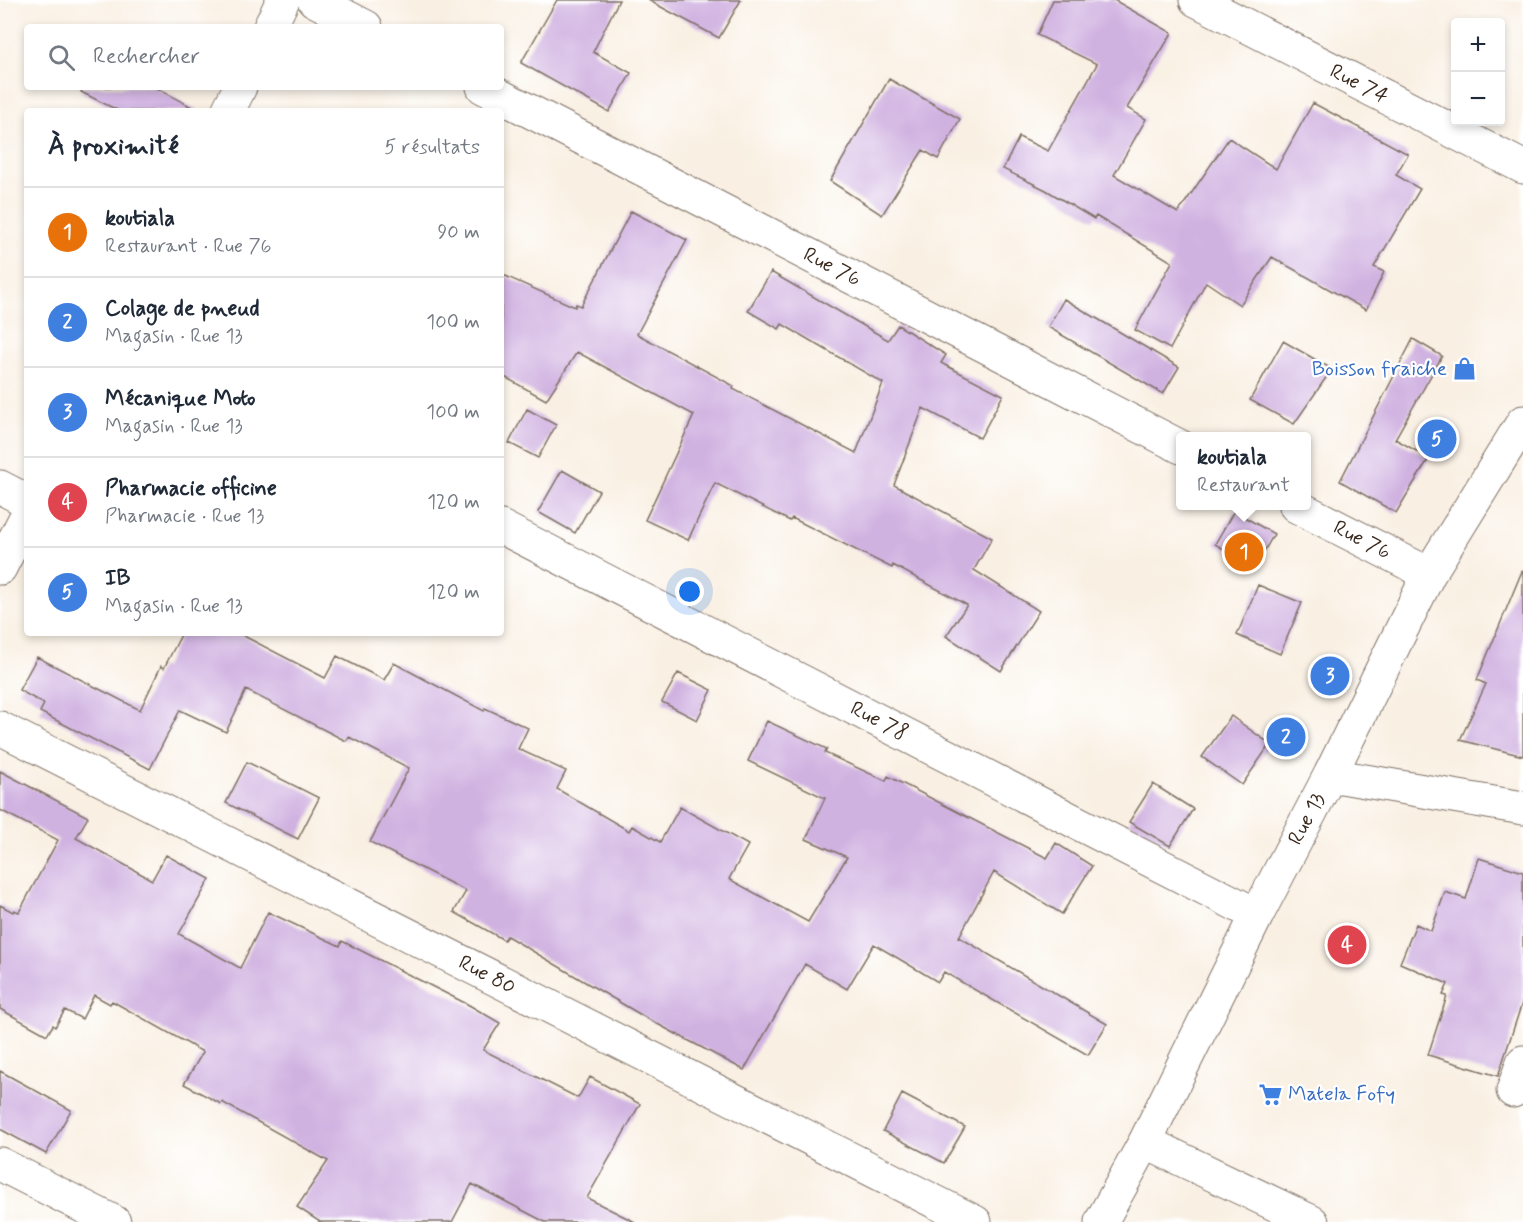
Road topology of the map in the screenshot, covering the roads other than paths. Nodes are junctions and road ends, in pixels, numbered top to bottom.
1 (284, 0) edge
2 (314, 0) edge
3 (1196, 0) edge
4 (272, 24) edge
5 (360, 24) edge
6 (238, 90) edge
7 (489, 90) edge
8 (230, 108) edge
9 (1523, 167) edge
10 (1523, 422) edge
11 (1176, 444) edge
12 (0, 487) edge
13 (24, 499) edge
14 (1304, 510) edge
15 (24, 521) edge
16 (504, 529) edge
17 (0, 568) edge
18 (1429, 574) junction
19 (0, 728) edge
20 (1330, 775) junction
21 (1523, 808) edge
22 (1257, 915) junction
23 (1145, 1142) junction
24 (0, 1164) edge
25 (114, 1222) edge
26 (975, 1222) edge
27 (1101, 1222) edge
28 (1312, 1222) edge

1 - 4 street
2 - 5 street
3 - 9 street, Rue 74
6 - 8 street
7 - 11 street, Rue 76
10 - 18 street, Rue 13
12 - 13 street
14 - 18 street, Rue 76
15 - 17 street
16 - 22 street, Rue 78
18 - 20 street, Rue 13
19 - 26 street, Rue 80
20 - 21 street
20 - 22 street, Rue 13
22 - 23 street, Rue 13
23 - 27 street, Rue 13
23 - 28 street
24 - 25 street

